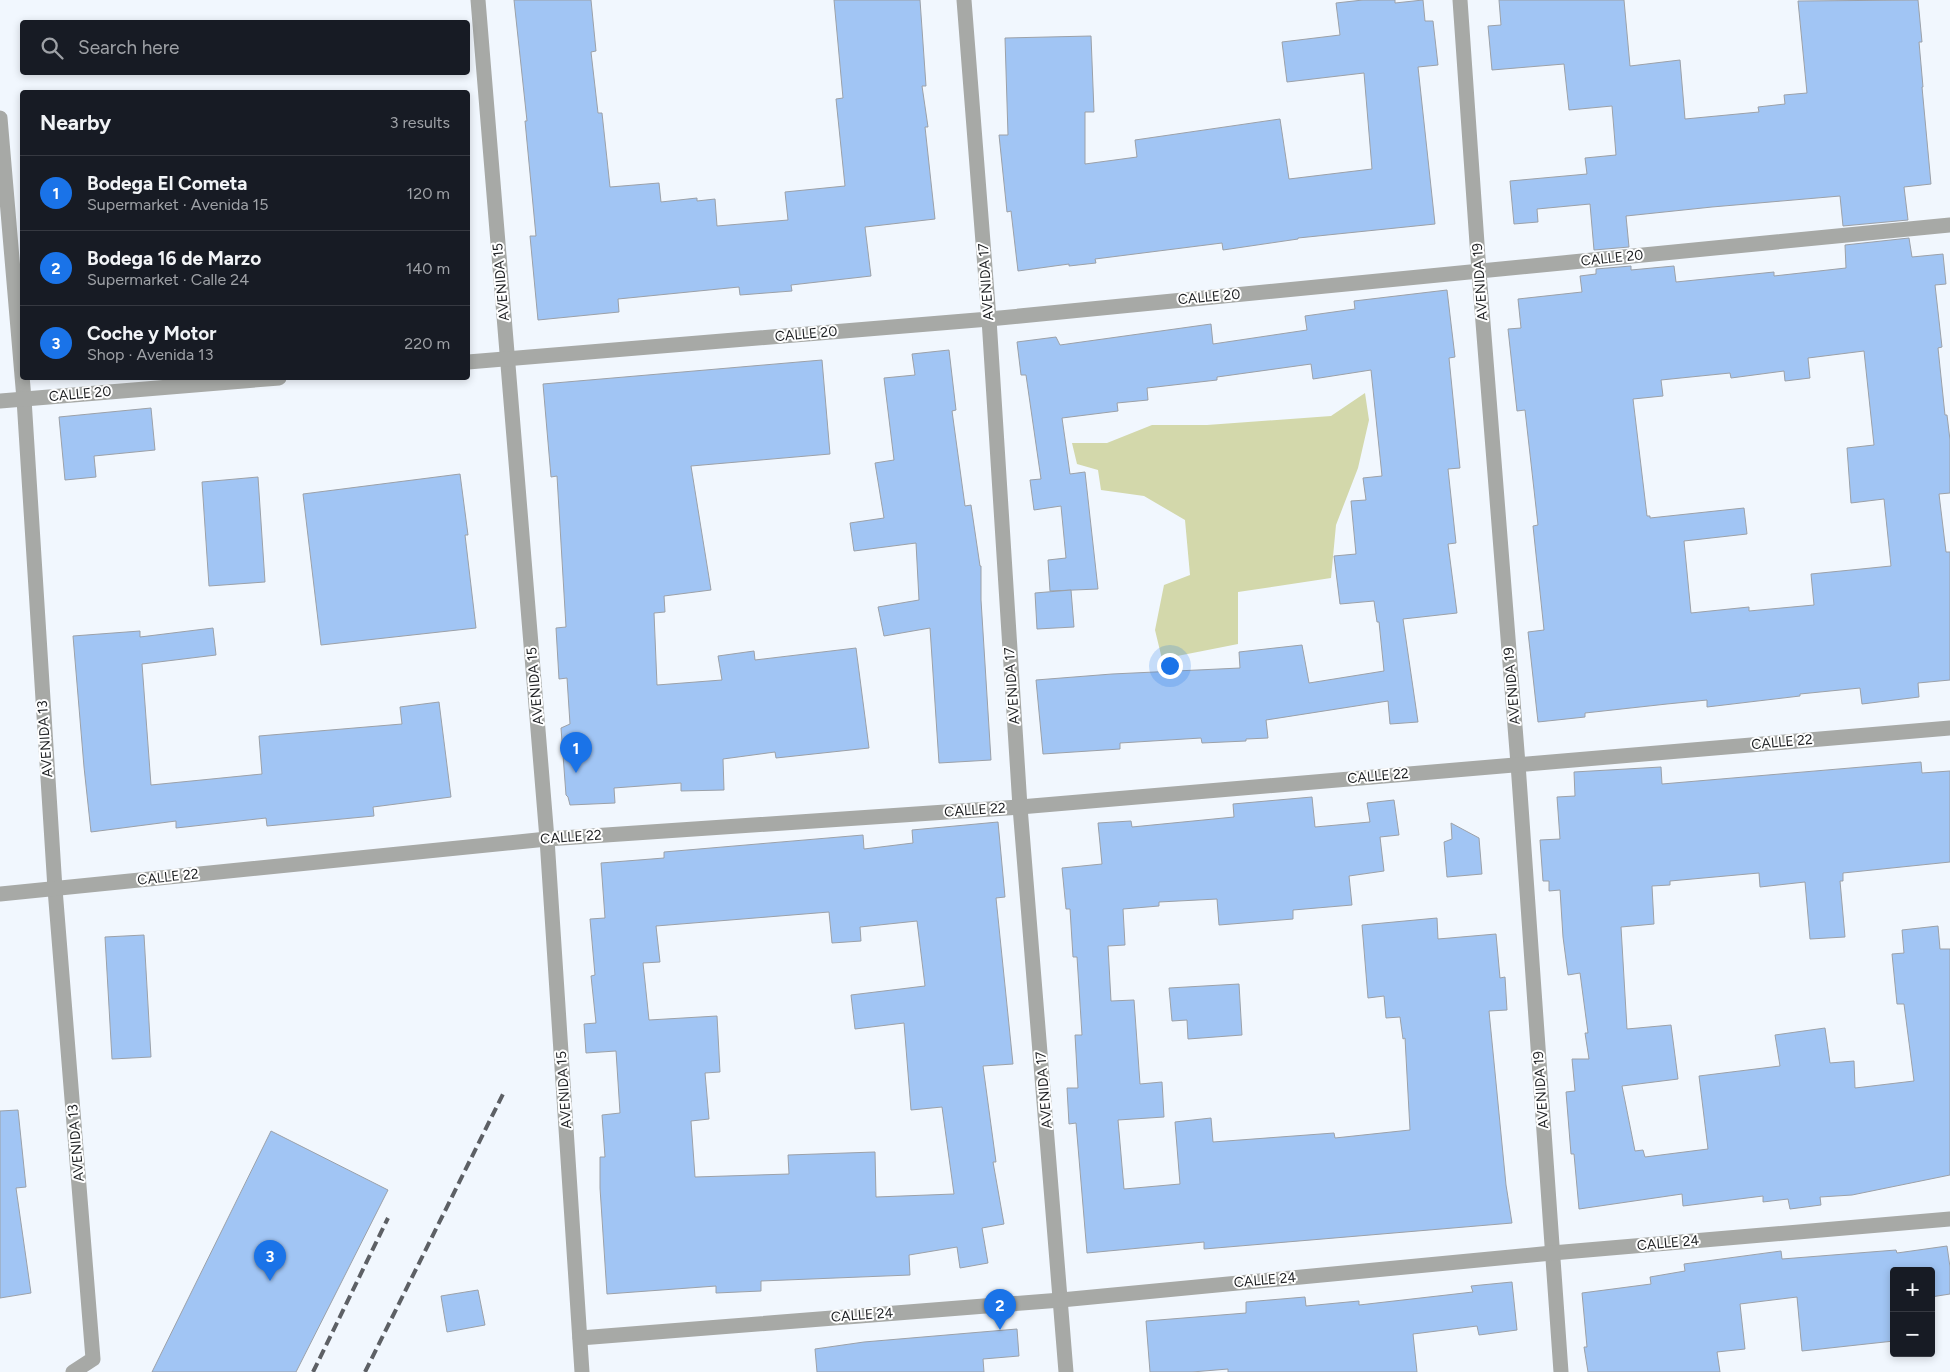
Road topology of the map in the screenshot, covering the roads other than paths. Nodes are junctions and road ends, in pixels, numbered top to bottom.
1 (478, 0) edge
2 (964, 0) edge
3 (1460, 0) edge
4 (0, 118) edge
5 (1950, 225) edge
6 (1479, 272) junction
7 (989, 319) junction
8 (20, 352) edge
9 (508, 358) junction
10 (470, 362) edge
11 (22, 380) edge
12 (255, 380) edge
13 (24, 399) junction
14 (0, 400) edge
15 (1950, 728) edge
16 (1518, 764) junction
17 (1020, 807) junction
18 (548, 839) junction
19 (55, 889) junction
20 (0, 894) edge
21 (1950, 1219) edge
22 (1552, 1253) junction
23 (1061, 1300) junction
24 (580, 1338) junction
25 (73, 1372) edge
26 (582, 1372) edge
27 (1066, 1372) edge
28 (1561, 1372) edge

1 - 9 street, AVENIDA 15
2 - 7 street, AVENIDA 17
3 - 6 street, AVENIDA 19
4 - 8 street, AVENIDA 13
5 - 6 street, CALLE 20
6 - 7 street, CALLE 20
6 - 16 street, AVENIDA 19
7 - 9 street, CALLE 20
7 - 17 street, AVENIDA 17
9 - 10 street, CALLE 20
9 - 18 street, AVENIDA 15
11 - 13 street, AVENIDA 13
12 - 13 street, CALLE 20
13 - 14 street, CALLE 20
13 - 19 street, AVENIDA 13
15 - 16 street, CALLE 22
16 - 17 street, CALLE 22
16 - 22 street, AVENIDA 19
17 - 18 street, CALLE 22
17 - 23 street, AVENIDA 17
18 - 19 street, CALLE 22
18 - 24 street, AVENIDA 15
19 - 20 street, CALLE 22
19 - 25 street, AVENIDA 13
21 - 22 street, CALLE 24
22 - 23 street, CALLE 24
22 - 28 street, AVENIDA 19
23 - 24 street, CALLE 24
23 - 27 street, AVENIDA 17
24 - 26 street, AVENIDA 15

